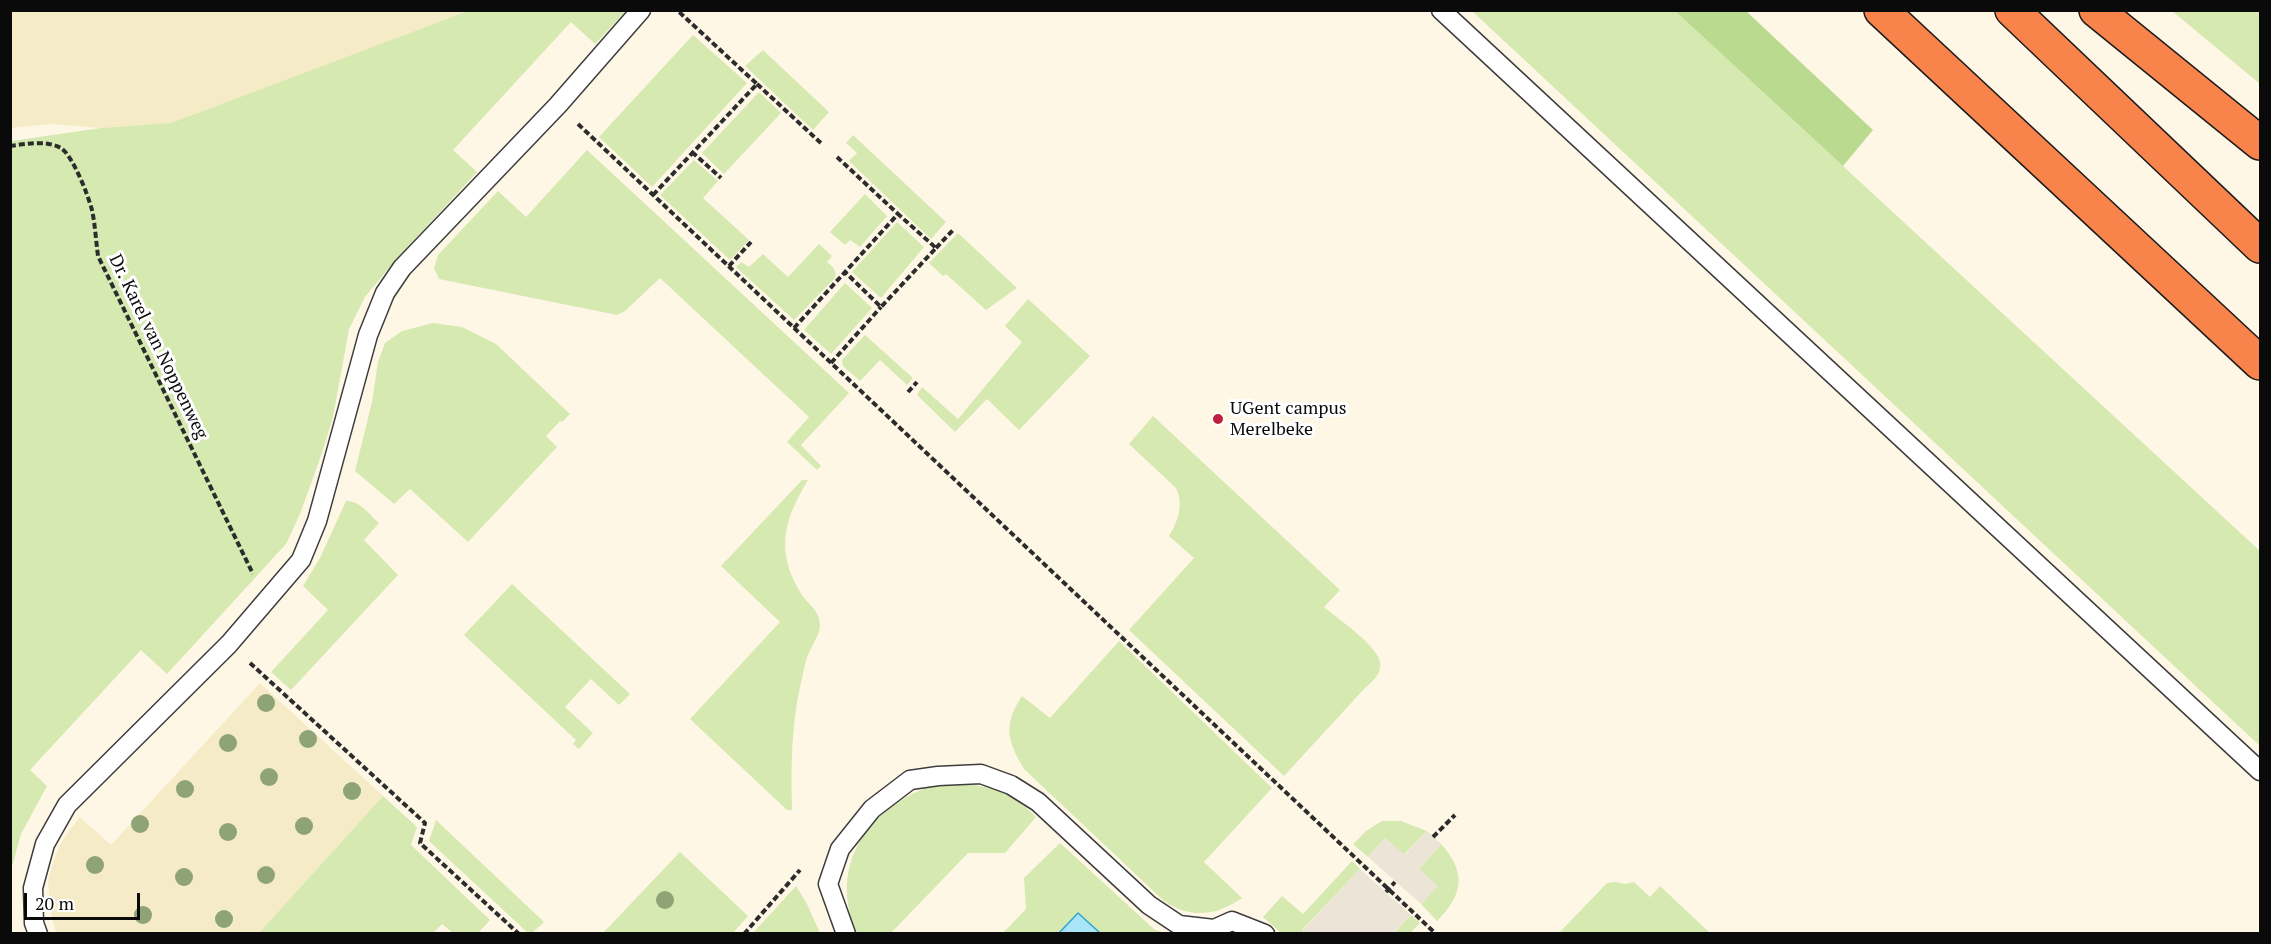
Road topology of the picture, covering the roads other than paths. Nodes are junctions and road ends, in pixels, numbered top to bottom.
1 (641, 10) edge
2 (1441, 10) edge
3 (1881, 10) edge
4 (2012, 10) edge
5 (2096, 10) edge
6 (2260, 143) edge
7 (2260, 246) edge
8 (2260, 363) edge
9 (2260, 771) edge
10 (38, 933) edge
11 (846, 933) edge
12 (1265, 933) edge

1 - 10 lane
2 - 9 lane
3 - 8 highway
4 - 7 highway
5 - 6 highway
11 - 12 lane

